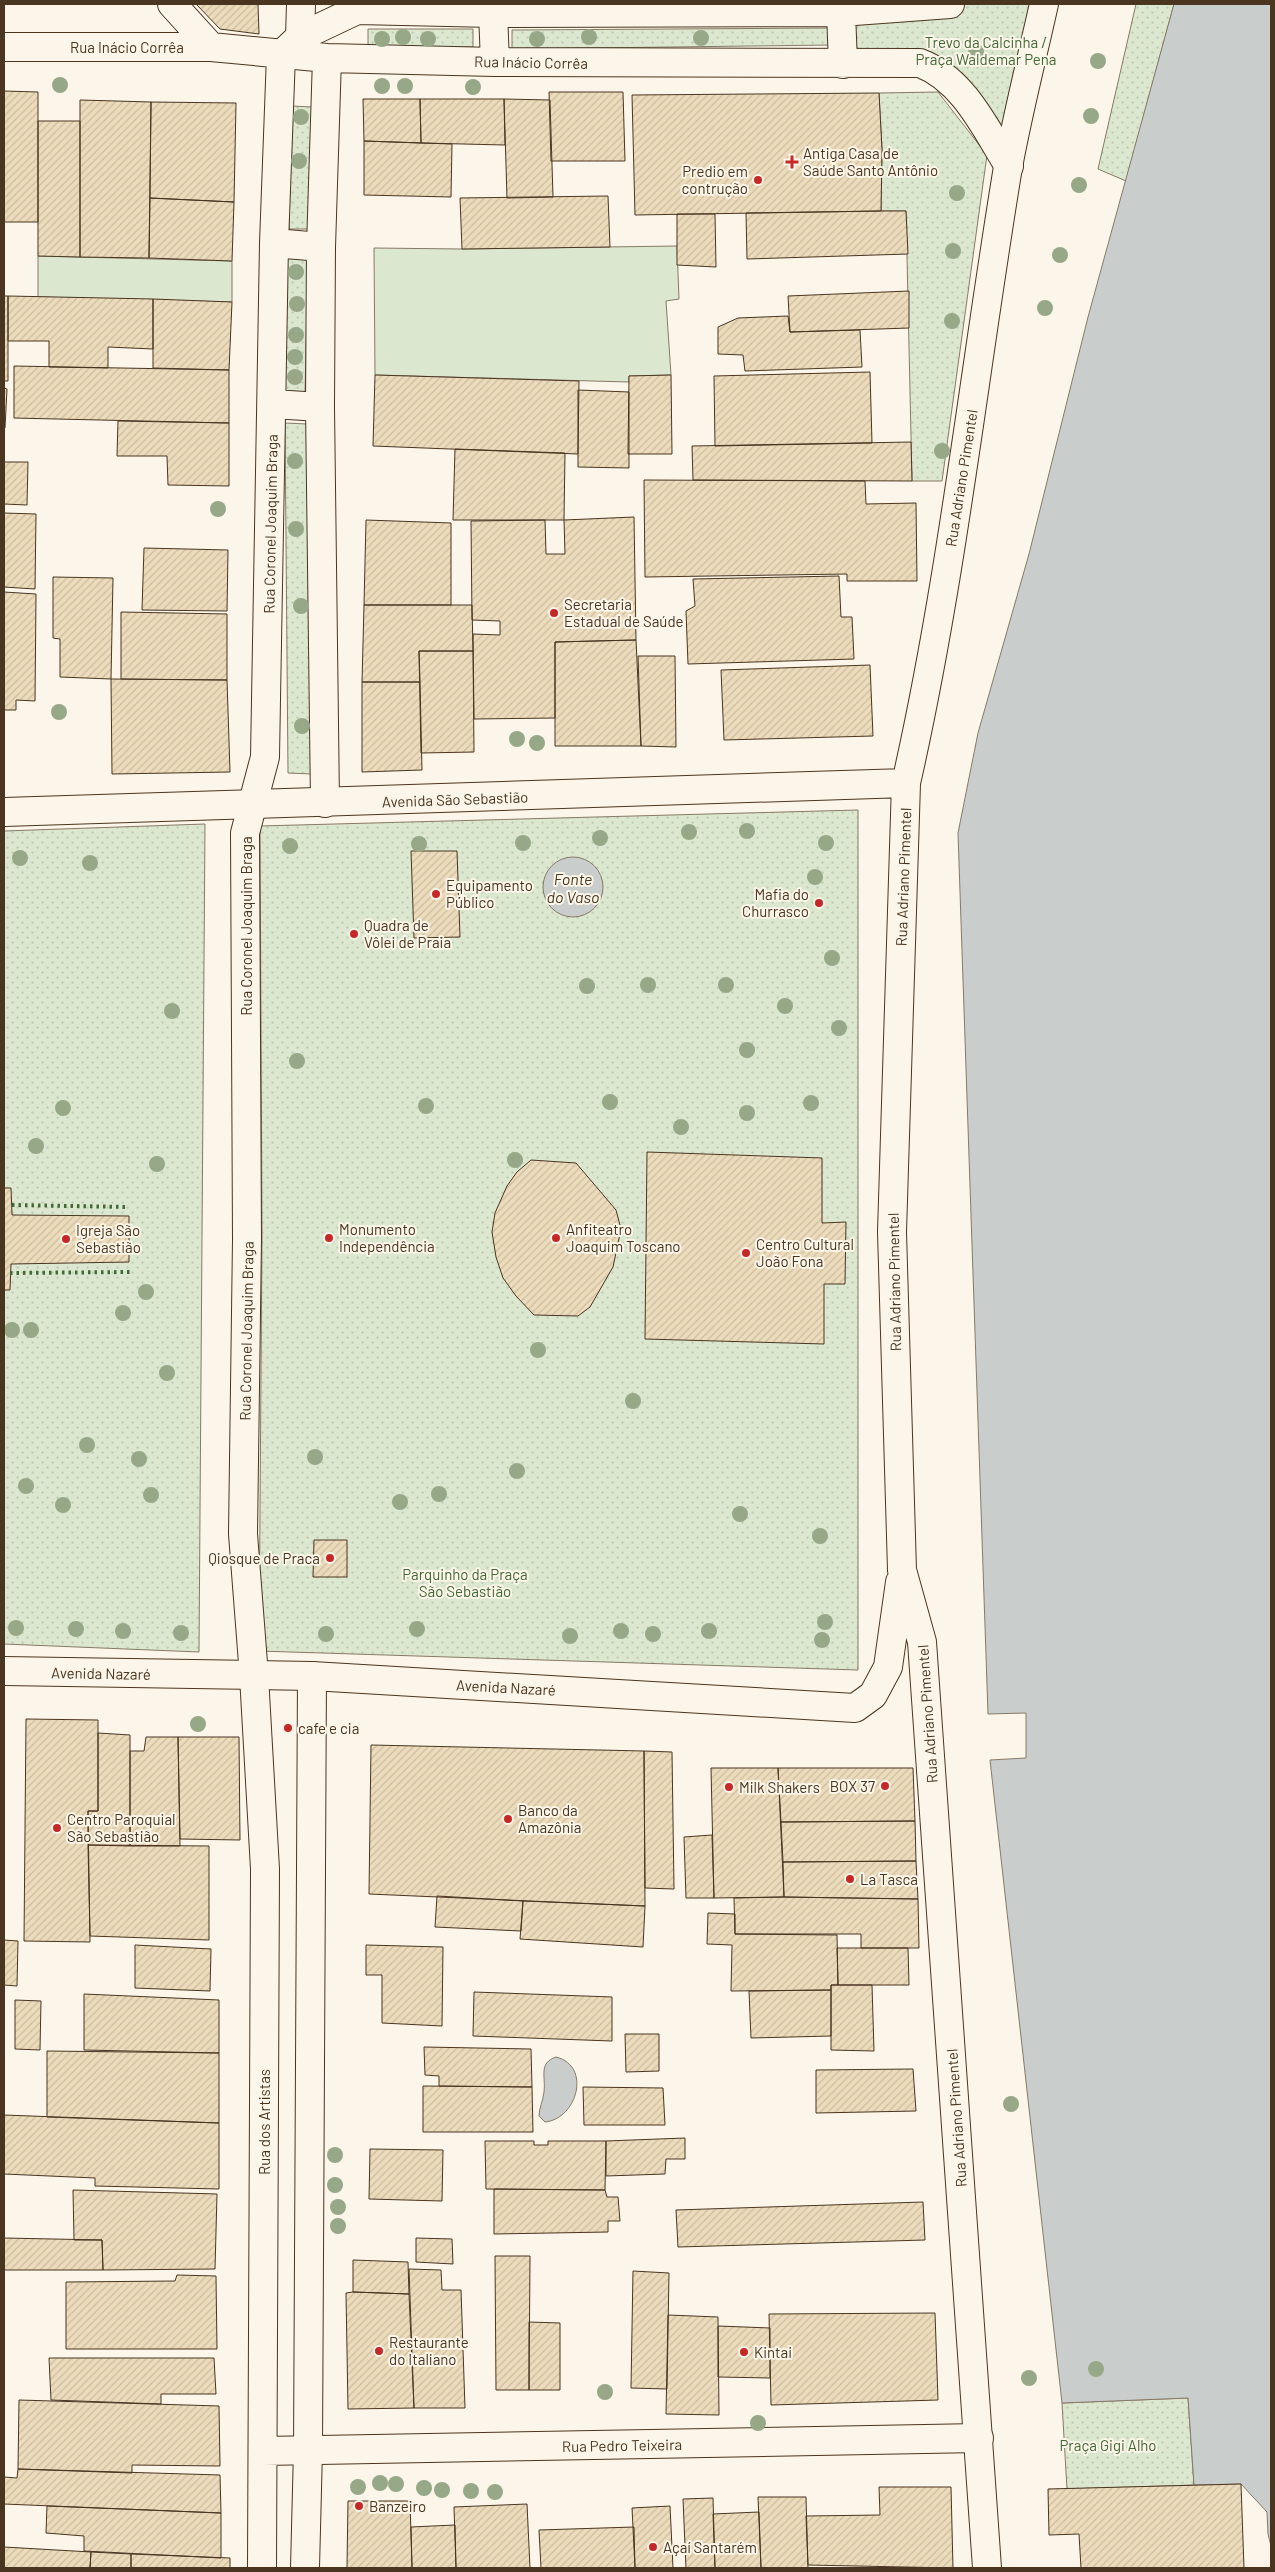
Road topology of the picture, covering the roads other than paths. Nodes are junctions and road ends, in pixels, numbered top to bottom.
1 (172, 4) edge
2 (301, 4) edge
3 (950, 4) edge
4 (1044, 4) edge
5 (841, 12) junction
6 (493, 13) junction
7 (290, 46) junction
8 (4, 47) edge
9 (211, 47) junction
10 (327, 58) junction
11 (495, 62) junction
12 (843, 64) junction
13 (1009, 166) junction
14 (274, 243) junction
15 (321, 247) junction
16 (272, 404) junction
17 (320, 407) junction
18 (906, 783) junction
19 (252, 802) junction
20 (325, 803) junction
21 (4, 812) edge
22 (902, 1570) junction
23 (4, 1671) edge
24 (254, 1676) junction
25 (312, 1676) junction
26 (979, 2438) junction
27 (308, 2450) junction
28 (264, 2451) junction
29 (262, 2568) edge
30 (305, 2568) edge
31 (987, 2568) edge

1 - 9 street
2 - 7 street, Rua Coronel Joaquim Braga
3 - 5 street
4 - 13 street, Rua Adriano Pimentel
5 - 6 street
5 - 12 street
6 - 7 street
6 - 11 street
7 - 9 street, Rua Inácio Corrêa
7 - 10 street, Rua Inácio Corrêa
7 - 14 street, Rua Coronel Joaquim Braga
8 - 9 street, Rua Inácio Corrêa
10 - 11 street, Rua Inácio Corrêa
10 - 15 street
11 - 12 street, Rua Inácio Corrêa
12 - 13 street, Rua Inácio Corrêa
13 - 18 street, Rua Adriano Pimentel
14 - 15 street
14 - 16 street, Rua Coronel Joaquim Braga
15 - 17 street
16 - 17 street
16 - 19 street, Rua Coronel Joaquim Braga
17 - 20 street
18 - 20 street, Avenida São Sebastião
18 - 22 street, Rua Adriano Pimentel
19 - 20 street, Avenida São Sebastião
19 - 21 street, Avenida São Sebastião
19 - 24 street, Rua Coronel Joaquim Braga
22 - 25 street, Avenida Nazaré
22 - 26 street, Rua Adriano Pimentel
23 - 24 street, Avenida Nazaré
24 - 25 street, Avenida Nazaré
24 - 28 street, Rua dos Artistas
25 - 27 street
26 - 27 street, Rua Pedro Teixeira
26 - 31 street, Rua Adriano Pimentel
27 - 28 street, Rua Pedro Teixeira
27 - 30 street
28 - 29 street, Rua dos Artistas

